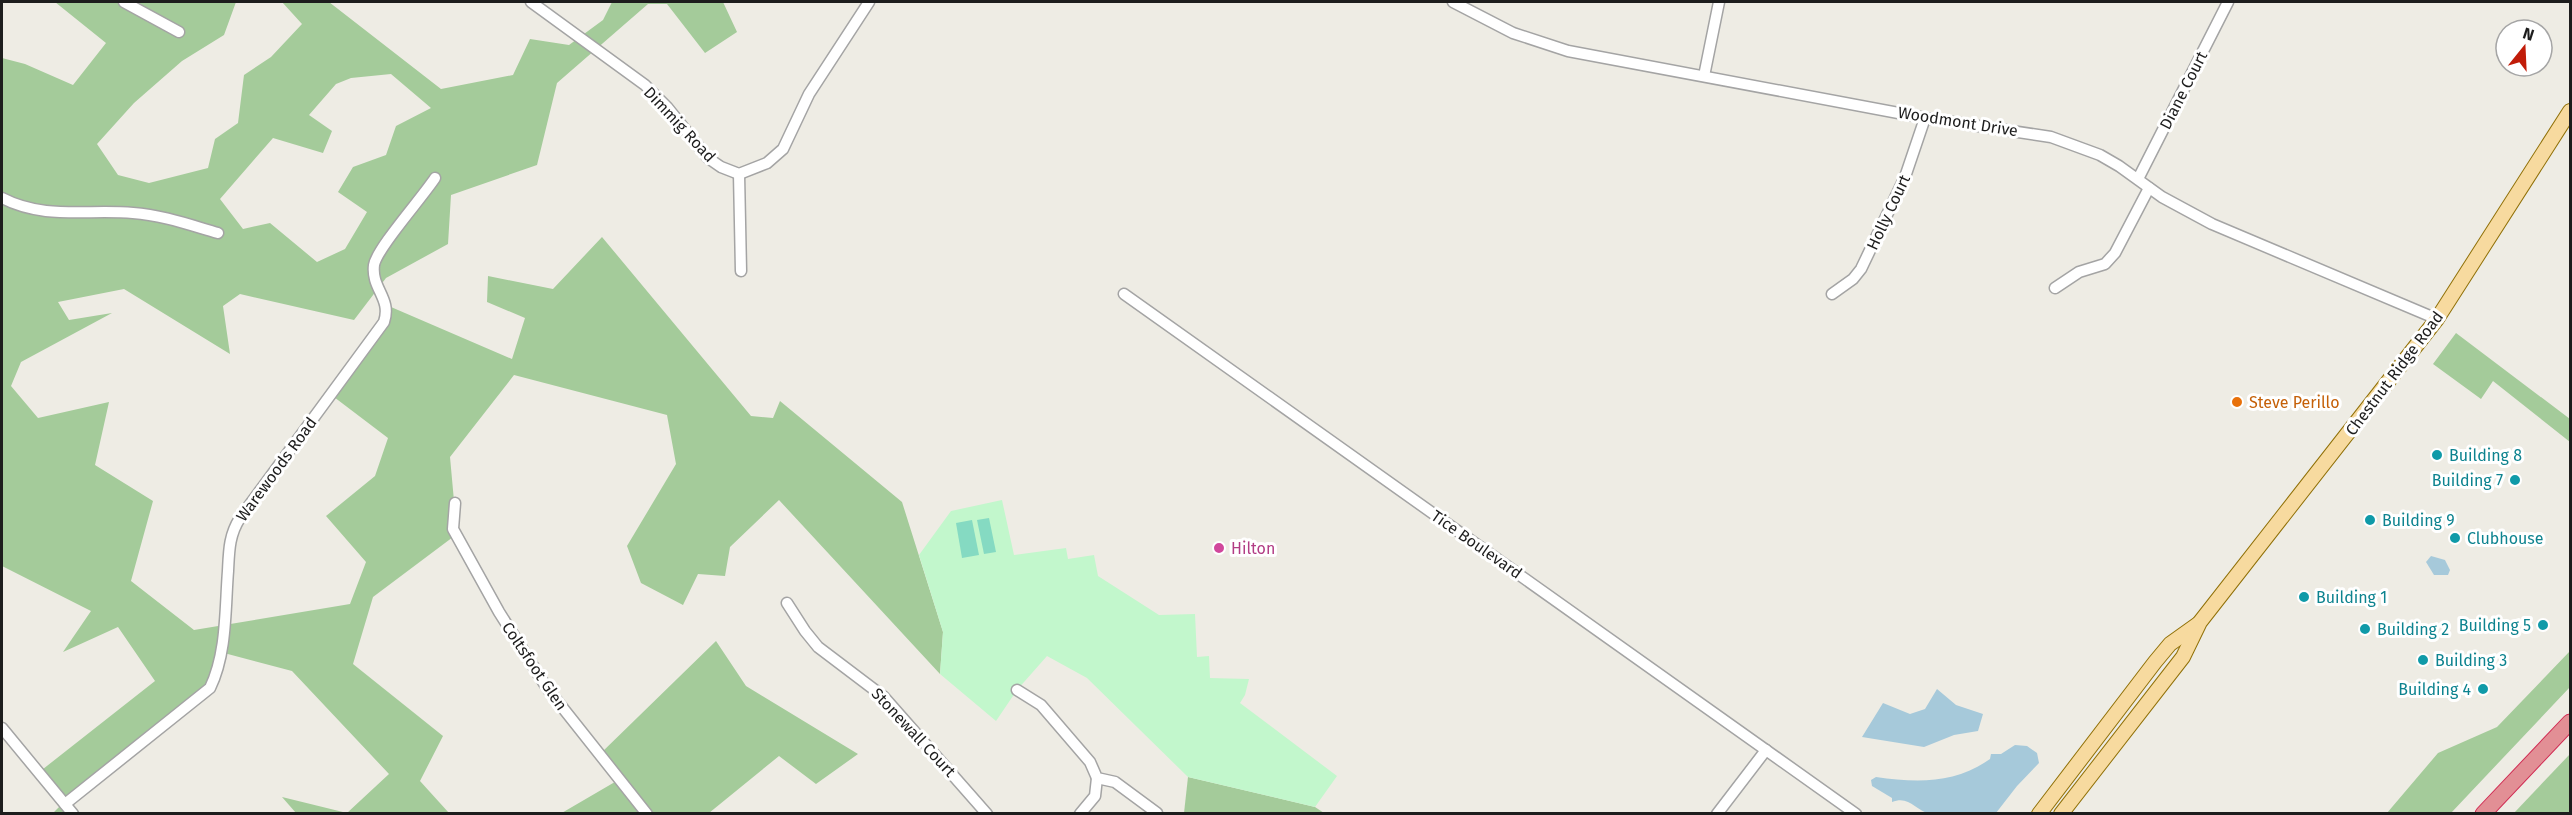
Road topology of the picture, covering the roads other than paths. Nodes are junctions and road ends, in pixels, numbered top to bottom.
1 (124, 2) edge
2 (531, 2) edge
3 (869, 2) edge
4 (1453, 2) edge
5 (1719, 2) edge
6 (2228, 2) edge
7 (180, 32) dead end
8 (1704, 76) junction
9 (2571, 111) edge
10 (1925, 118) junction
11 (739, 174) junction
12 (435, 178) dead end
13 (2138, 179) junction
14 (2149, 188) junction
15 (2, 198) edge
16 (218, 233) dead end
17 (741, 271) dead end
18 (2055, 288) dead end
19 (1124, 294) dead end
20 (1832, 294) dead end
21 (2437, 319) junction
22 (455, 503) dead end
23 (787, 603) dead end
24 (2200, 622) junction
25 (1017, 690) dead end
26 (2571, 722) edge
27 (2, 728) edge
28 (2571, 730) edge
29 (1766, 750) junction
30 (1097, 778) junction
31 (2516, 779) junction
32 (1828, 795) junction
33 (65, 804) junction
34 (73, 813) edge
35 (647, 813) edge
36 (987, 813) edge
37 (1080, 813) edge
38 (1156, 813) edge
39 (1717, 813) edge
40 (1856, 813) edge
41 (1868, 813) edge
42 (2039, 813) edge
43 (2061, 813) edge
44 (2483, 813) edge

1 - 7 street
2 - 11 street, Dimmig Road
3 - 11 street
4 - 8 street, Woodmont Drive
5 - 8 street
6 - 13 street, Diane Court
8 - 10 street, Woodmont Drive
9 - 21 main road, Chestnut Ridge Road
10 - 13 street, Woodmont Drive
10 - 20 street, Holly Court
11 - 17 street
12 - 33 street, Warewoods Road
13 - 14 street, Woodmont Drive
14 - 18 street
14 - 21 street, Woodmont Drive
15 - 16 street
19 - 29 street, Tice Boulevard
21 - 24 main road, Chestnut Ridge Road
22 - 35 street, Coltsfoot Glen
23 - 36 street, Stonewall Court
24 - 42 main road, Chestnut Ridge Road
24 - 43 main road, Chestnut Ridge Road
25 - 30 street
26 - 31 highway
27 - 33 street
28 - 31 highway
29 - 32 street, Tice Boulevard
29 - 39 street
30 - 37 street
30 - 38 street
31 - 44 highway
32 - 40 street, Tice Boulevard
32 - 41 street, Tice Boulevard
33 - 34 street

